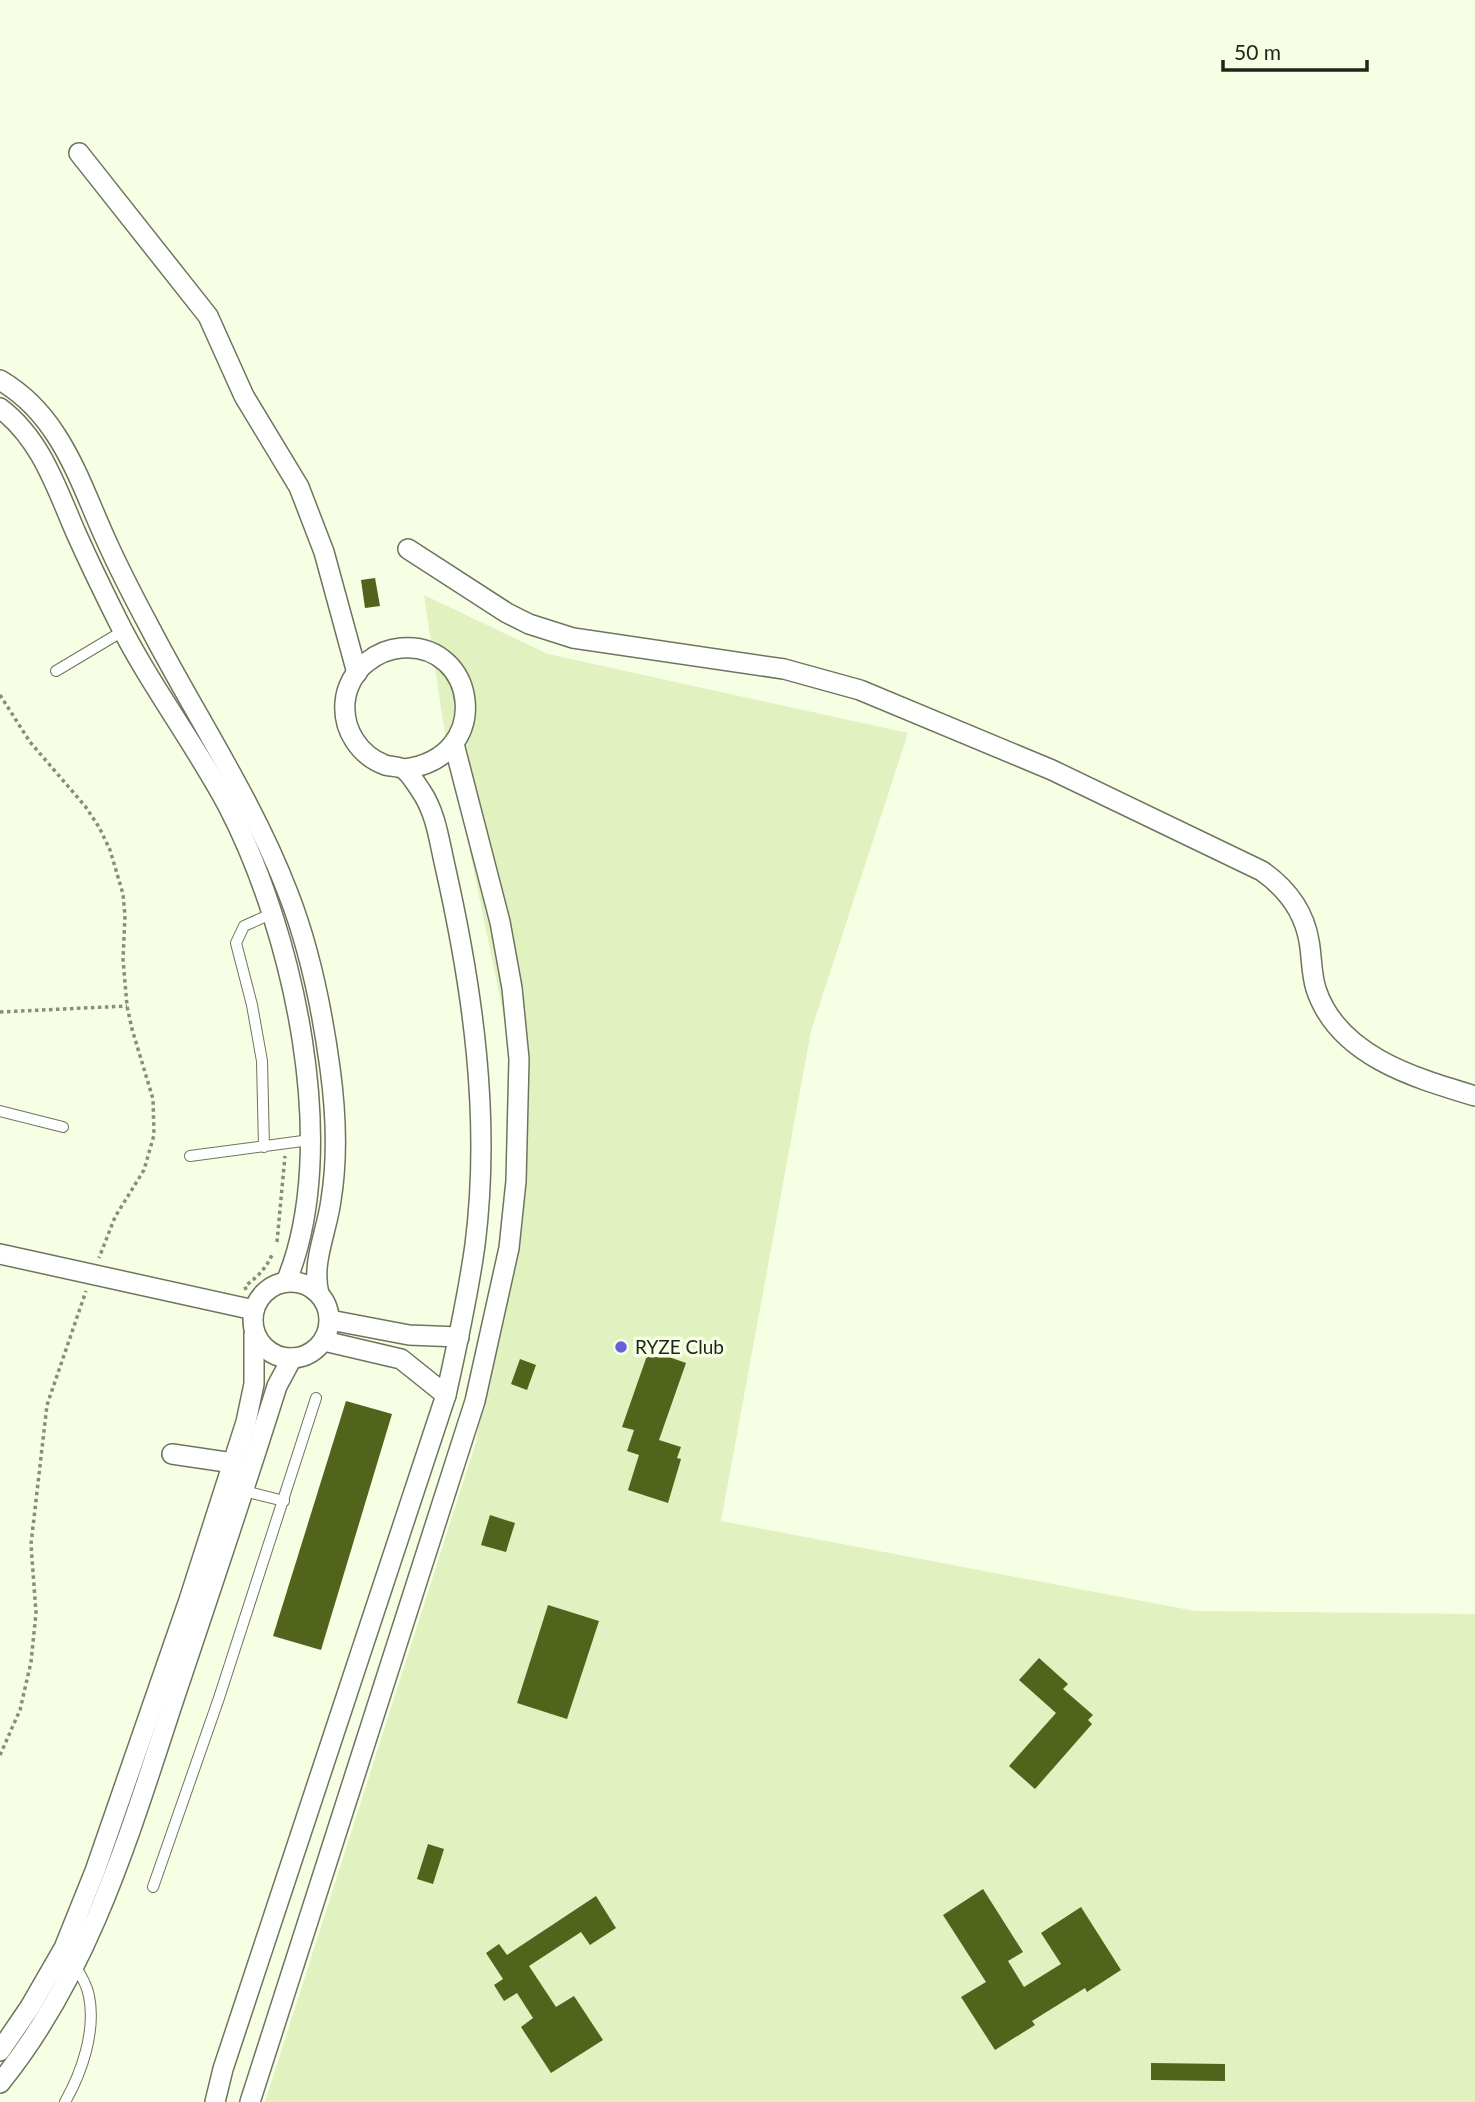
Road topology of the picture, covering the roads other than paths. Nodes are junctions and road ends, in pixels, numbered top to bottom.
1 (79, 153) dead end
2 (0, 380) edge
3 (0, 408) edge
4 (408, 549) dead end
5 (123, 631) junction
6 (56, 671) dead end
7 (357, 673) junction
8 (454, 744) junction
9 (404, 769) junction
10 (223, 776) junction
11 (271, 914) junction
12 (1475, 1097) edge
13 (0, 1111) edge
14 (63, 1127) dead end
15 (310, 1140) junction
16 (264, 1147) junction
17 (190, 1156) dead end
18 (0, 1254) edge
19 (286, 1282) junction
20 (319, 1294) junction
21 (249, 1309) junction
22 (330, 1320) junction
23 (254, 1334) junction
24 (459, 1337) junction
25 (324, 1341) junction
26 (292, 1358) junction
27 (446, 1395) junction
28 (316, 1398) dead end
29 (173, 1454) dead end
30 (233, 1463) junction
31 (244, 1491) junction
32 (284, 1501) junction
33 (153, 1887) dead end
34 (73, 1956) junction
35 (0, 2051) edge
36 (0, 2083) edge
37 (65, 2102) edge
38 (215, 2102) edge
39 (250, 2102) edge

1 - 7 street
2 - 10 street
3 - 5 street
4 - 12 street
5 - 6 lane
5 - 10 street
7 - 8 street
7 - 9 street
8 - 9 street
8 - 39 street
9 - 24 street
10 - 11 street
10 - 20 street
11 - 15 street
11 - 16 lane
13 - 14 lane
15 - 16 lane
15 - 19 street
16 - 17 lane
18 - 21 street
19 - 20 street
19 - 21 street
20 - 22 street
21 - 23 street
22 - 24 street
22 - 25 street
23 - 26 street
23 - 30 street
24 - 27 street
25 - 26 street
25 - 27 street
26 - 31 street
27 - 38 street
28 - 32 lane
29 - 30 street
30 - 34 street
31 - 32 lane
31 - 34 street
32 - 33 lane
34 - 35 street
34 - 36 street
34 - 37 lane

